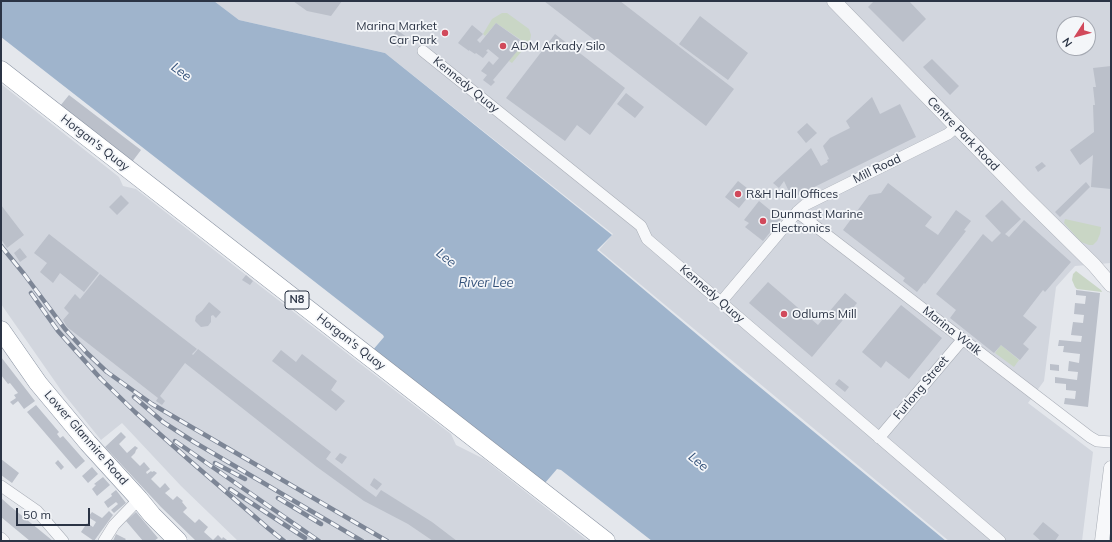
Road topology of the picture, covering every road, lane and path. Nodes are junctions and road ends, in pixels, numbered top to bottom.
1 (834, 1) edge
2 (423, 51) dead end
3 (1, 70) edge
4 (956, 127) junction
5 (797, 212) junction
6 (1094, 265) junction
7 (1111, 270) edge
8 (1111, 285) edge
9 (721, 302) junction
10 (1, 330) edge
11 (963, 339) junction
12 (879, 438) junction
13 (1111, 442) edge
14 (1111, 468) edge
15 (1, 486) edge
16 (139, 499) junction
17 (1, 538) edge
18 (4, 541) edge
19 (63, 541) edge
20 (104, 541) edge
21 (178, 541) edge
22 (606, 541) edge
23 (1000, 541) edge
24 (1102, 541) edge

1 - 4 street, Centre Park Road
2 - 9 street, Kennedy Quay
3 - 22 highway, Horgan's Quay / N8
4 - 5 street, Mill Road
4 - 6 street, Centre Park Road
5 - 9 street, Mill Road
5 - 11 street, Marina Walk
6 - 7 street, Centre Park Road
6 - 8 street, Centre Park Road
9 - 12 street, Kennedy Quay
10 - 16 highway, Lower Glanmire Road
11 - 12 street, Furlong Street
11 - 13 street, Marina Walk
12 - 23 street, Kennedy Quay
14 - 24 street
15 - 19 street
16 - 20 street
16 - 21 highway, Lower Glanmire Road
17 - 18 street

